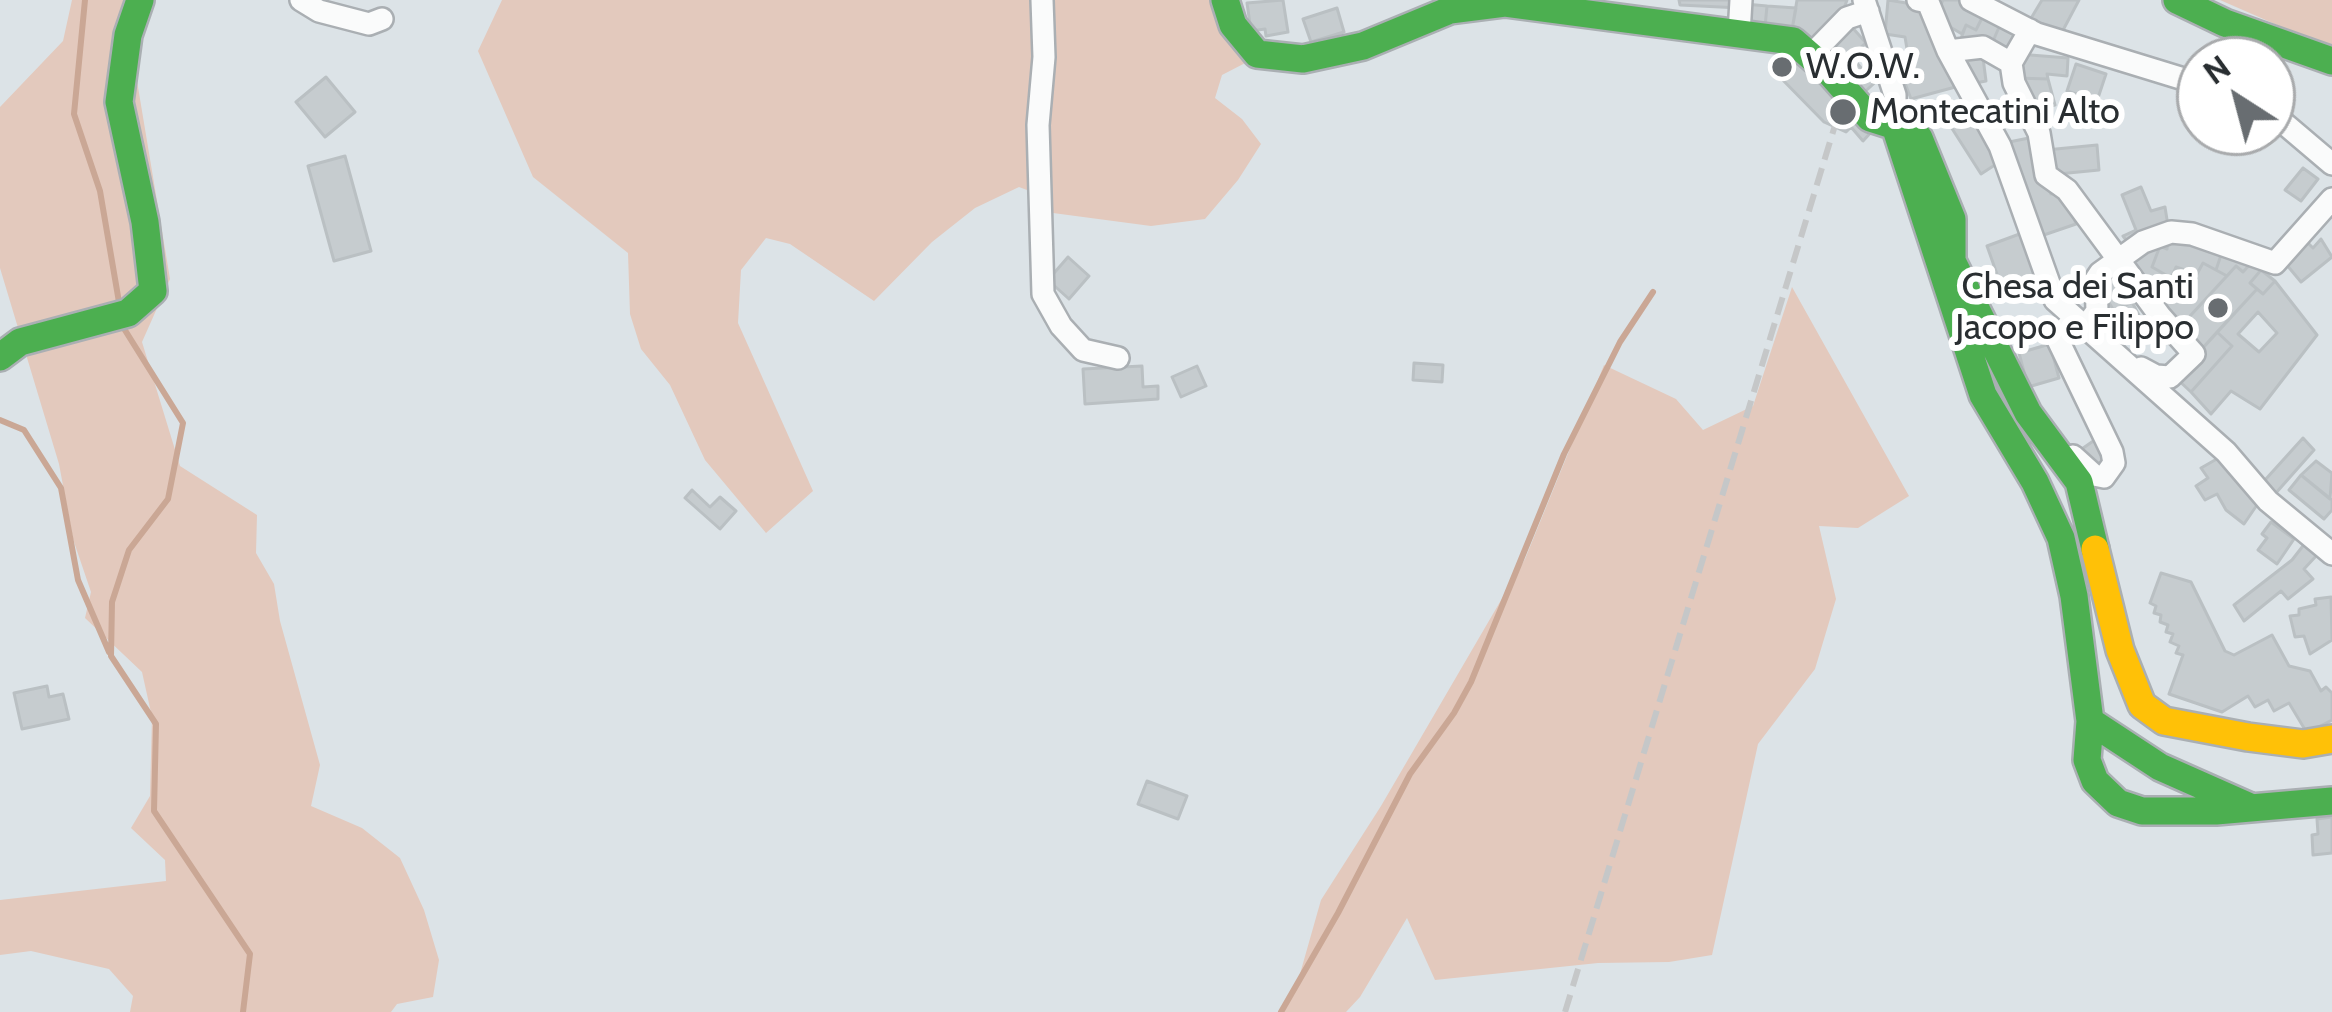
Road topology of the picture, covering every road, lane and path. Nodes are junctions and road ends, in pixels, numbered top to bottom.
1 (140, 0) edge
2 (302, 0) edge
3 (1042, 0) edge
4 (1226, 0) edge
5 (1741, 0) edge
6 (1971, 0) edge
7 (2177, 0) edge
8 (1927, 5) edge
9 (1866, 6) edge
10 (1677, 13) edge
11 (382, 19) dead end
12 (2030, 30) junction
13 (1738, 34) junction
14 (1948, 51) junction
15 (1810, 55) junction
16 (2332, 61) edge
17 (2011, 63) junction
18 (2176, 76) edge
19 (1895, 126) junction
20 (2296, 133) edge
21 (2332, 164) edge
22 (2332, 200) edge
23 (2117, 258) junction
24 (2080, 322) junction
25 (2117, 355) junction
26 (0, 357) edge
27 (1118, 358) dead end
28 (2008, 372) junction
29 (2170, 377) junction
30 (2254, 485) junction
31 (2332, 554) edge
32 (2090, 721) junction
33 (2332, 739) edge
34 (2332, 801) edge
35 (2255, 809) junction

1 - 26 street
2 - 11 street
3 - 27 street
4 - 10 street
5 - 13 street
6 - 12 street
7 - 16 street
8 - 14 street
9 - 15 street
9 - 19 street
10 - 13 street
12 - 17 street
12 - 18 street
13 - 15 street
14 - 17 street
14 - 24 street
15 - 19 street
17 - 23 street
19 - 28 street
19 - 32 street
20 - 21 street
22 - 23 street
23 - 24 street
23 - 29 street
24 - 25 street
24 - 28 street
25 - 29 street
25 - 30 street
28 - 33 street
29 - 30 street
30 - 31 street
32 - 35 street
32 - 35 street
34 - 35 street

